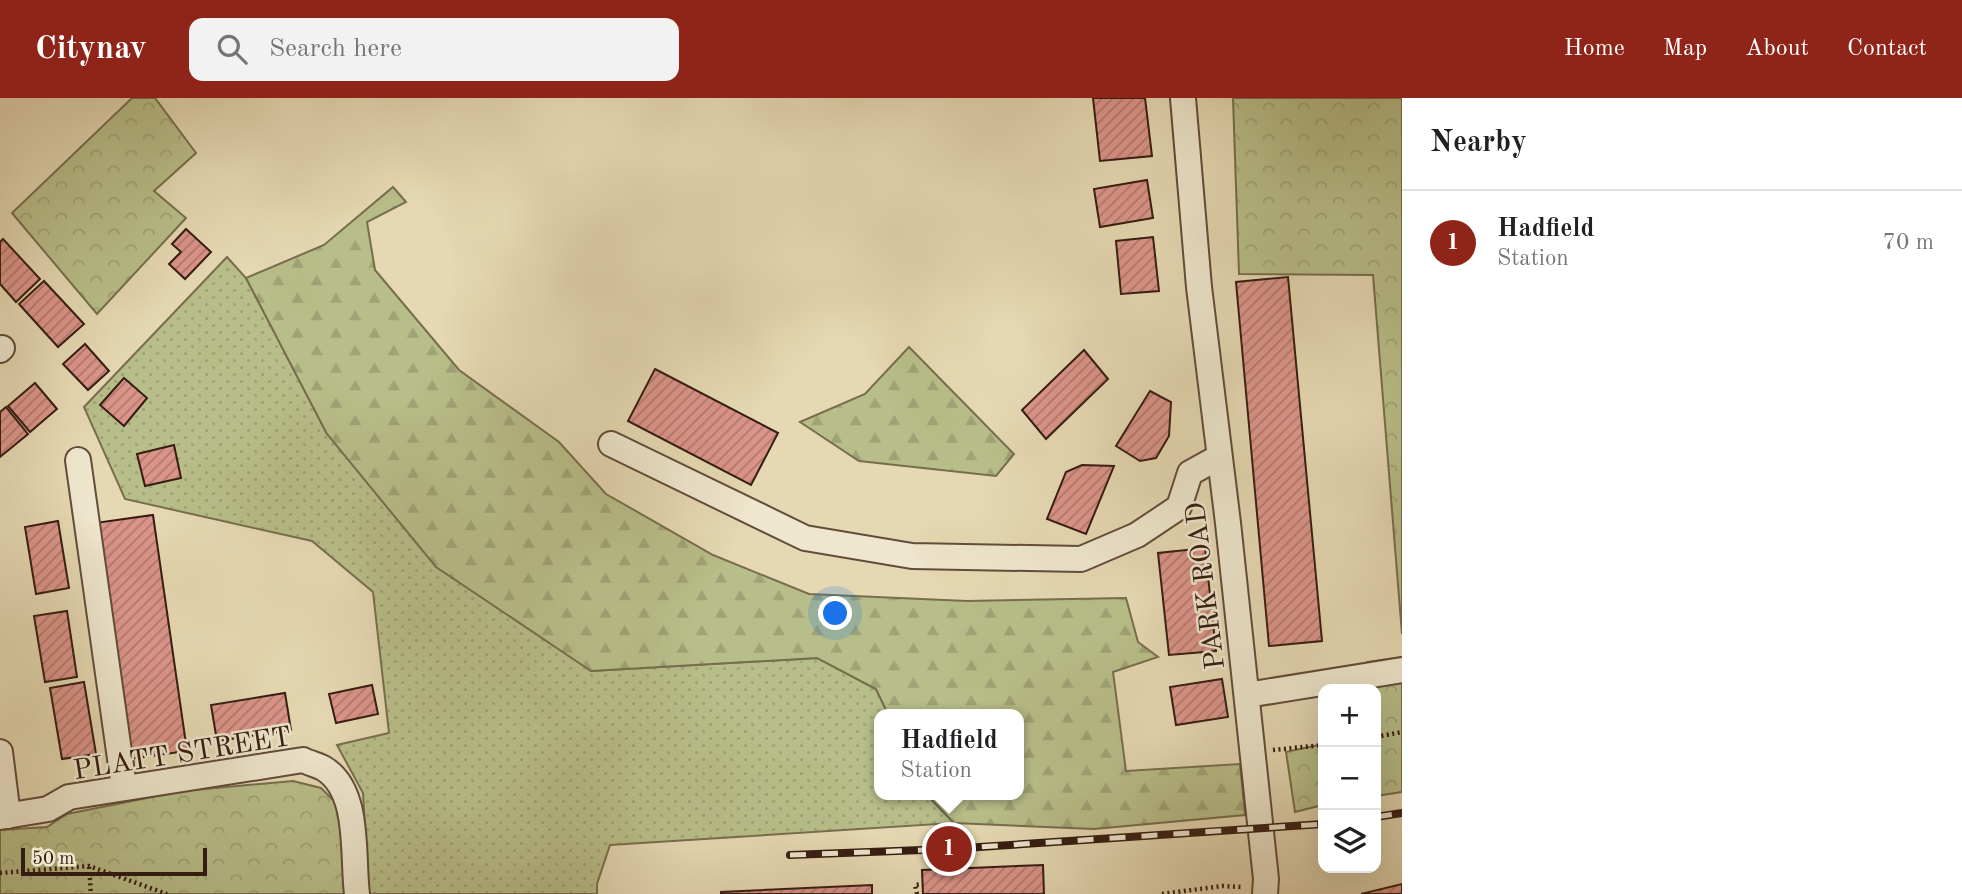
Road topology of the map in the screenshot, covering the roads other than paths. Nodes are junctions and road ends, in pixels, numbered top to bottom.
1 (1183, 98) edge
2 (611, 444) dead end
3 (1219, 457) junction
4 (78, 460) dead end
5 (1402, 670) edge
6 (1256, 694) junction
7 (0, 752) edge
8 (124, 787) junction
9 (4, 816) edge
10 (1266, 887) edge
11 (357, 894) edge

1 - 3 street, PARK ROAD
2 - 3 street
3 - 6 street, PARK ROAD
4 - 8 street
5 - 6 street
6 - 10 street, PARK ROAD
7 - 9 street
8 - 9 street, PLATT STREET
8 - 11 street, PLATT STREET

